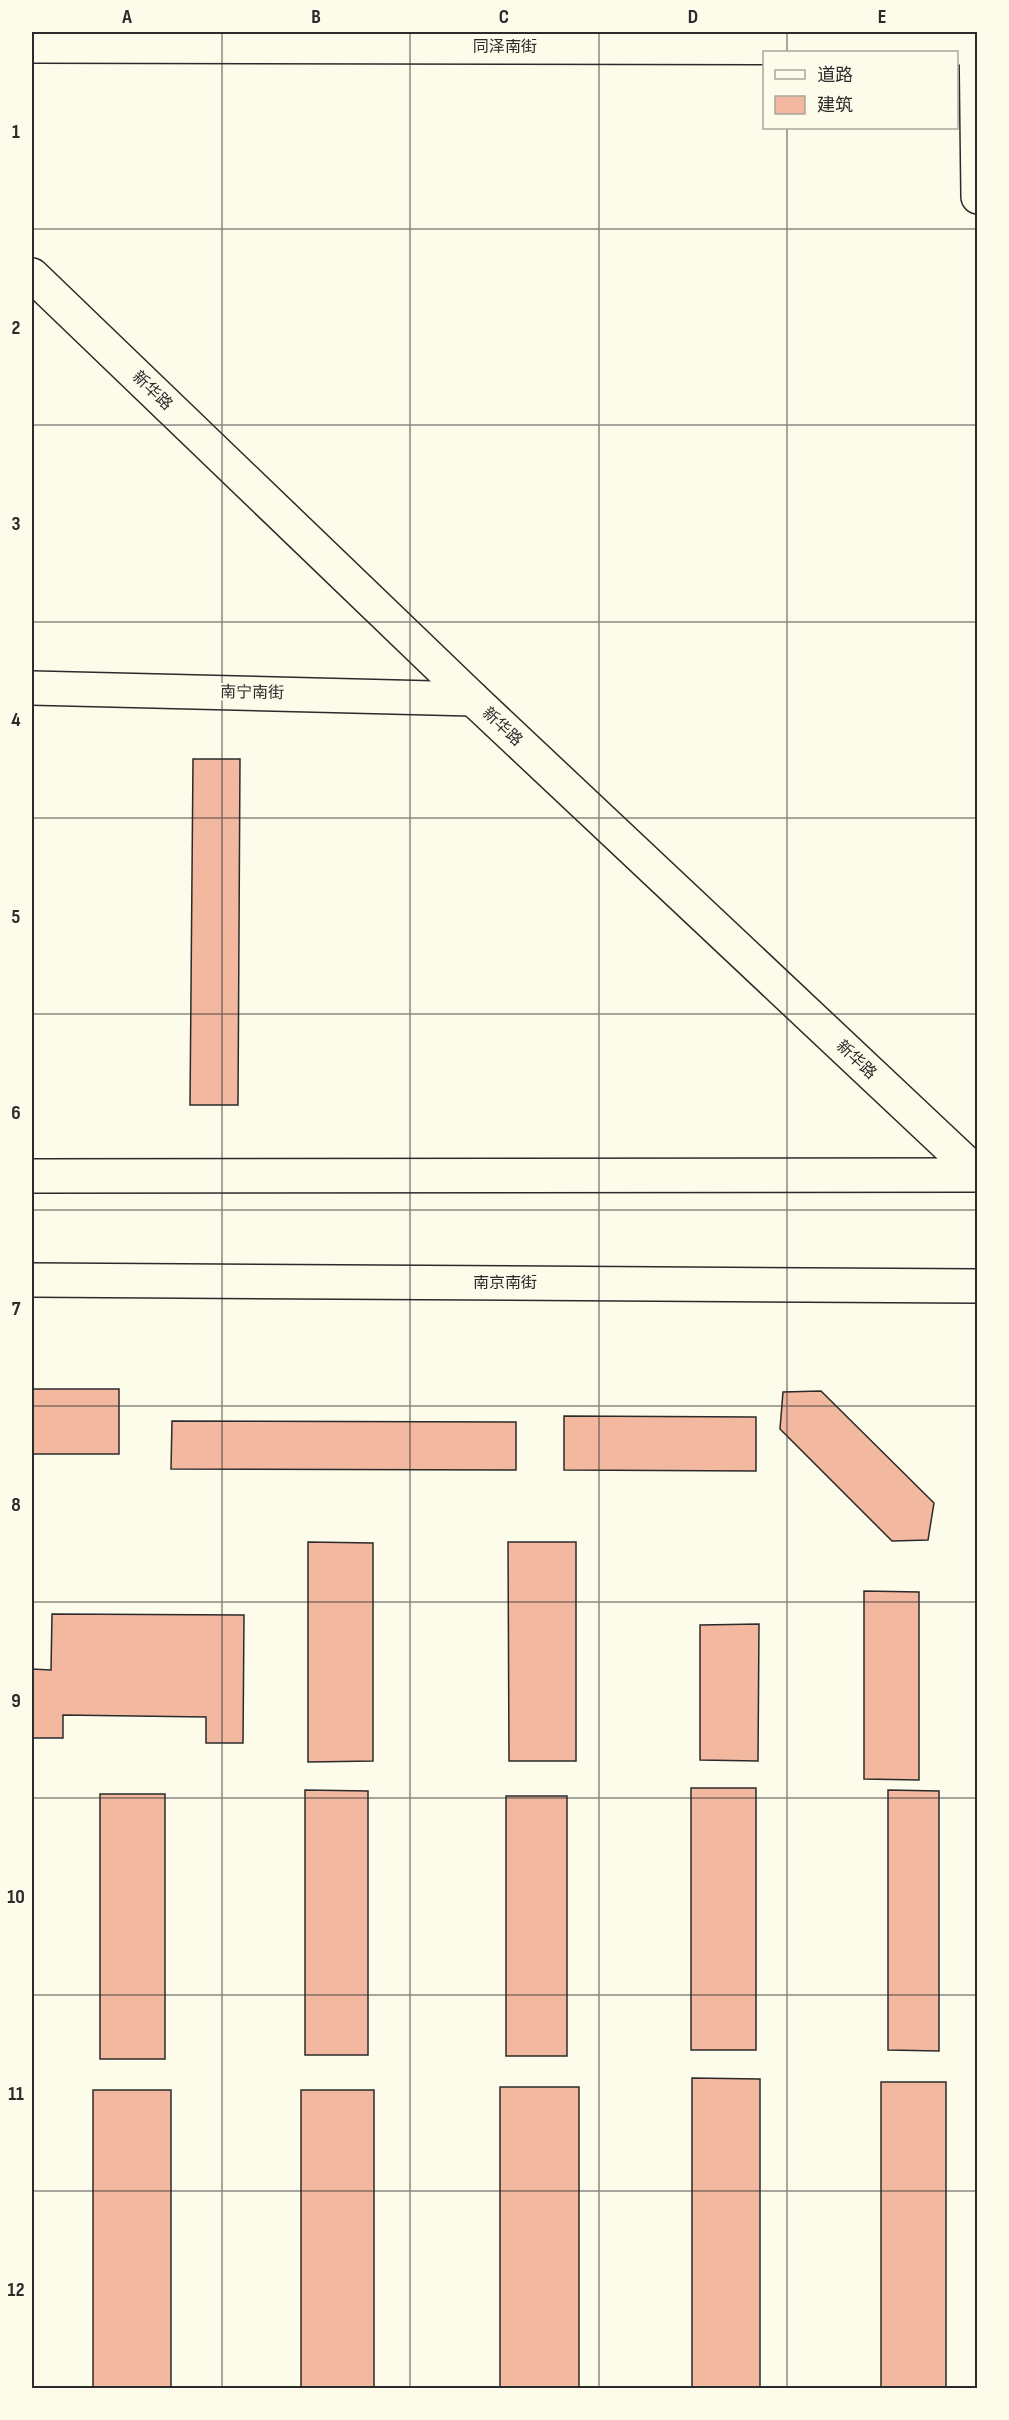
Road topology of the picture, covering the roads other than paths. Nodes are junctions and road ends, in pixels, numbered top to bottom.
1 (976, 32) edge
2 (32, 46) edge
3 (977, 48) edge
4 (978, 197) edge
5 (32, 275) edge
6 (32, 688) edge
7 (473, 699) junction
8 (978, 1174) edge
9 (32, 1176) edge
10 (32, 1280) edge
11 (978, 1286) edge

1 - 3 street
2 - 3 street, 同泽南街
3 - 4 street
5 - 7 street, 新华路
6 - 7 street, 南宁南街
7 - 8 street, 新华路
8 - 9 street
10 - 11 street, 南京南街

